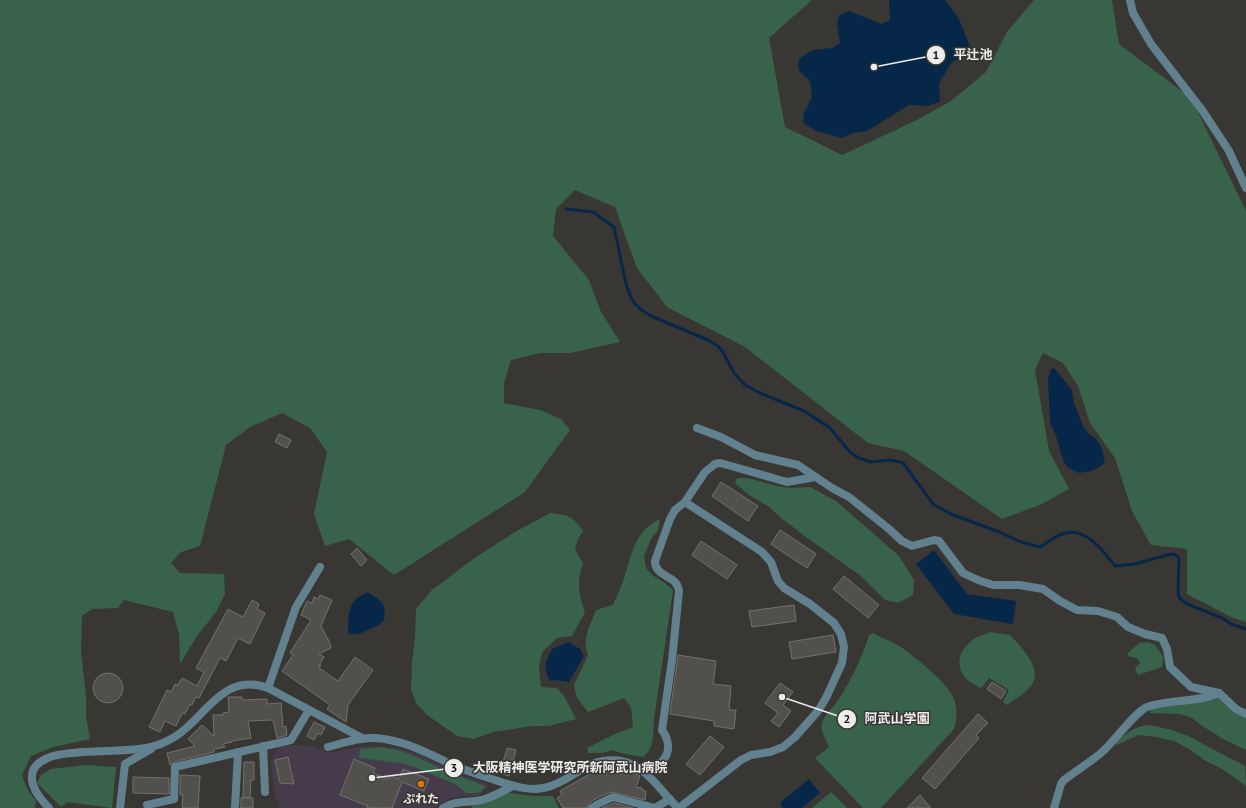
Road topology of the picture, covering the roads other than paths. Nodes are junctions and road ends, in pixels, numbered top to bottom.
1 (1130, 0) edge
2 (1246, 188) edge
3 (698, 428) dead end
4 (815, 477) junction
5 (686, 502) junction
6 (320, 567) dead end
7 (268, 688) junction
8 (1219, 693) junction
9 (309, 710) junction
10 (1246, 714) edge
11 (362, 738) junction
12 (157, 745) junction
13 (263, 746) junction
14 (328, 747) dead end
15 (238, 752) junction
16 (647, 773) junction
17 (513, 786) junction
18 (264, 792) dead end
19 (670, 800) junction
20 (147, 805) dead end
21 (45, 807) edge
22 (120, 808) edge
23 (235, 808) edge
24 (443, 808) edge
25 (592, 808) edge
26 (678, 808) edge
27 (1054, 808) edge

1 - 2 street
3 - 4 street
4 - 5 street
4 - 8 street
5 - 16 street
5 - 26 street
6 - 7 street
7 - 9 street
7 - 12 street
8 - 10 street
8 - 27 street
9 - 11 street
9 - 13 street
11 - 14 street
11 - 17 street
12 - 21 street
12 - 22 street
13 - 15 street
13 - 18 street
15 - 20 street
15 - 23 street
16 - 17 street
16 - 19 street
17 - 24 street
19 - 25 street
19 - 26 street

